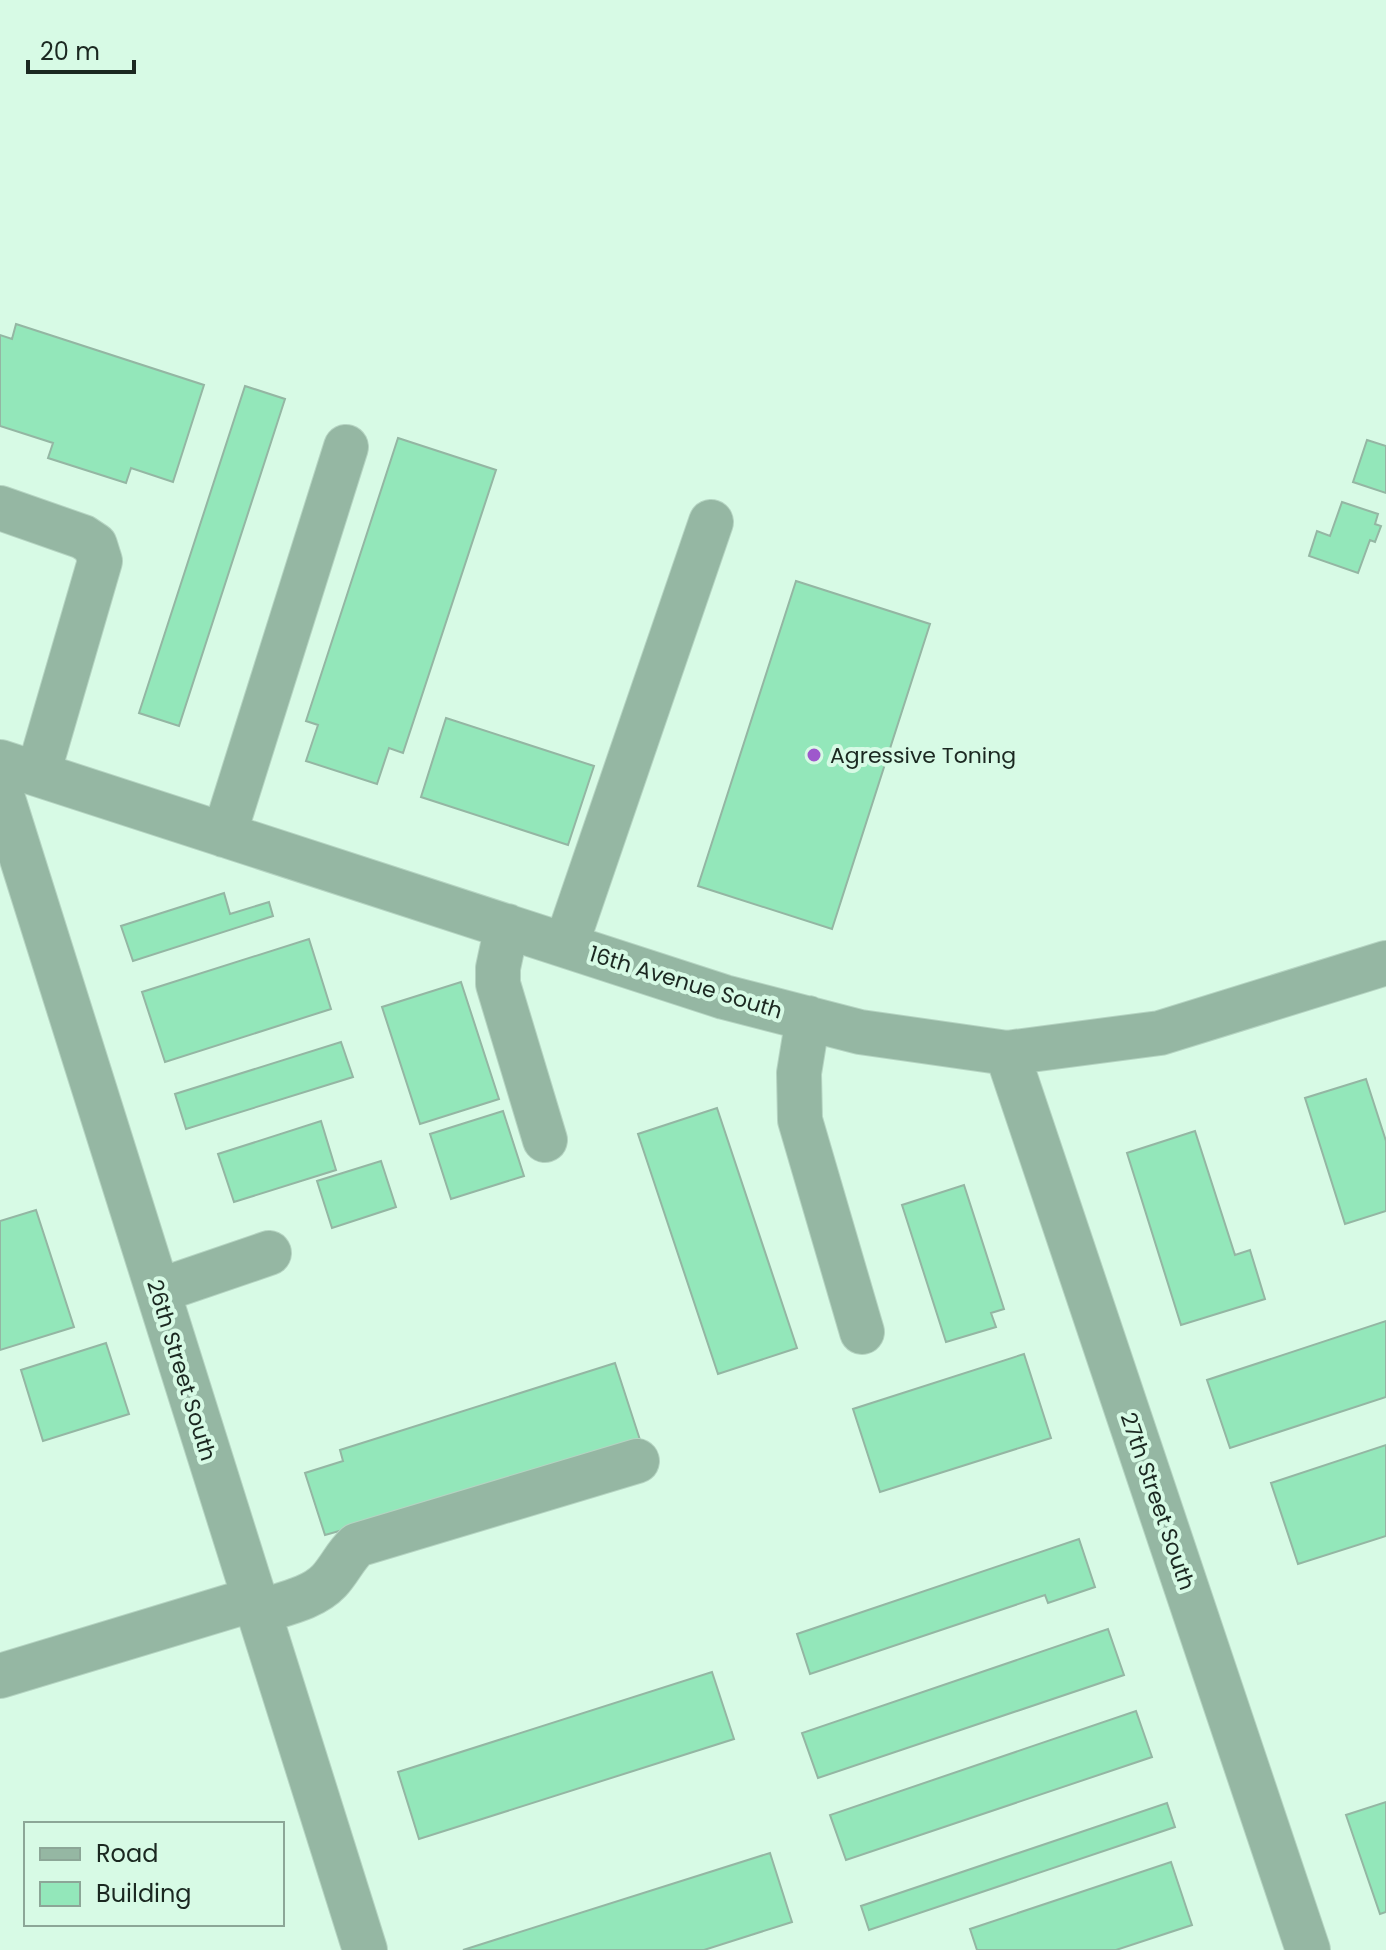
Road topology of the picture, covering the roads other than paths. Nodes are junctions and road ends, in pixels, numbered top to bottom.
1 (346, 447) dead end
2 (0, 508) edge
3 (711, 522) dead end
4 (13, 775) edge
5 (224, 835) junction
6 (507, 926) junction
7 (566, 945) junction
8 (1386, 963) edge
9 (808, 1018) junction
10 (1007, 1053) junction
11 (545, 1140) dead end
12 (269, 1253) dead end
13 (158, 1291) junction
14 (862, 1332) dead end
15 (637, 1461) dead end
16 (257, 1606) junction
17 (0, 1676) edge
18 (365, 1950) edge
19 (1308, 1950) edge

1 - 5 street
2 - 4 street
3 - 7 street
4 - 5 street, 16th Avenue South
4 - 13 street, 26th Street South
5 - 6 street, 16th Avenue South
6 - 7 street, 16th Avenue South
6 - 11 street
7 - 9 street, 16th Avenue South
8 - 10 street, 16th Avenue South
9 - 10 street, 16th Avenue South
9 - 14 street
10 - 19 street, 27th Street South
12 - 13 street
13 - 16 street, 26th Street South
15 - 16 street
16 - 17 street
16 - 18 street, 26th Street South

